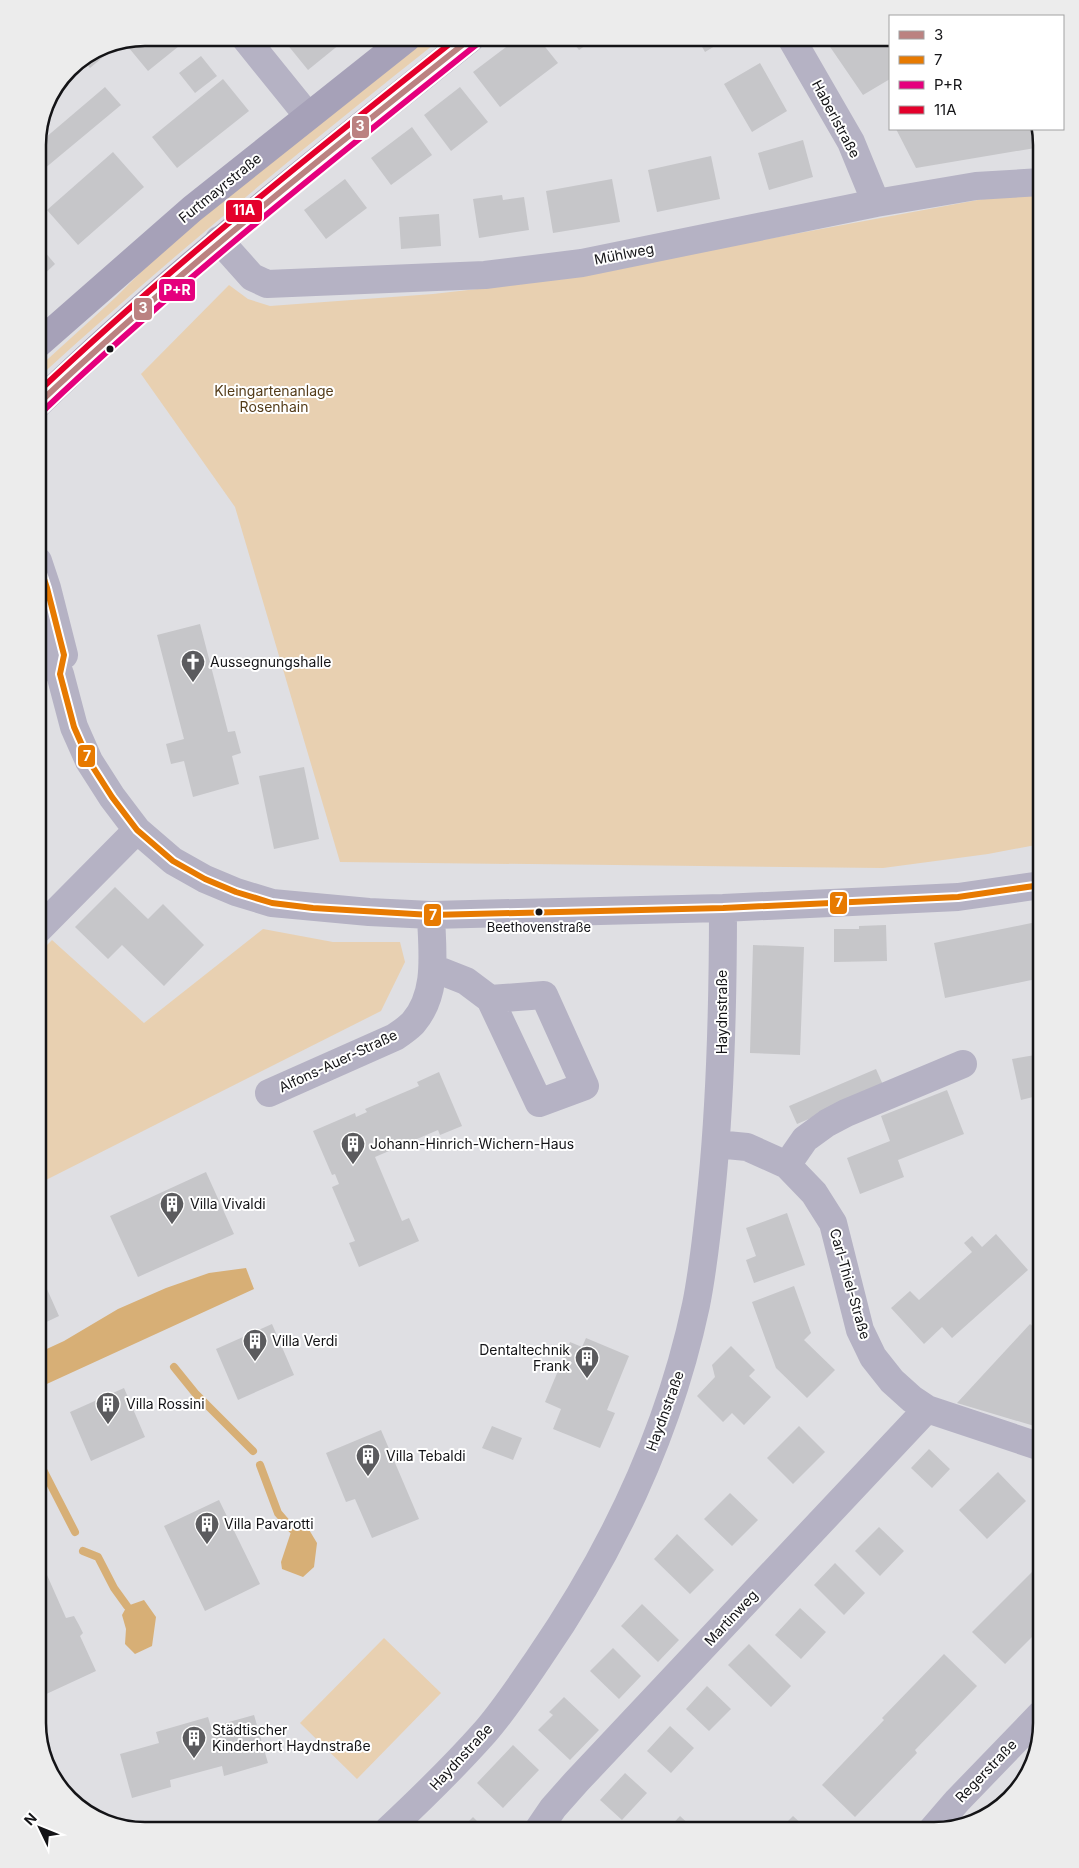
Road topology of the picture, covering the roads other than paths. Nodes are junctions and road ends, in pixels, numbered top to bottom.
1 (251, 46) edge
2 (397, 46) edge
3 (461, 46) edge
4 (796, 46) edge
5 (308, 116) junction
6 (1033, 183) edge
7 (876, 204) junction
8 (219, 240) junction
9 (46, 337) edge
10 (46, 396) edge
11 (46, 583) edge
12 (46, 660) edge
13 (60, 674) junction
14 (137, 830) junction
15 (1033, 886) edge
16 (723, 908) junction
17 (431, 915) junction
18 (46, 922) edge
19 (433, 968) junction
20 (490, 999) dead end
21 (963, 1064) dead end
22 (269, 1093) dead end
23 (716, 1144) junction
24 (787, 1165) junction
25 (927, 1409) junction
26 (1033, 1444) edge
27 (1033, 1723) edge
28 (396, 1822) edge
29 (543, 1822) edge
30 (939, 1822) edge

1 - 5 street
2 - 5 main road, Furtmayrstraße
3 - 8 main road
4 - 7 street, Haberlstraße
5 - 9 main road, Furtmayrstraße
6 - 7 street, Mühlweg
7 - 8 street, Mühlweg
8 - 10 main road
11 - 13 street
12 - 13 street
13 - 14 street
14 - 17 street
14 - 18 street
15 - 16 street
16 - 17 street
16 - 23 street, Haydnstraße
17 - 19 street, Alfons-Auer-Straße
19 - 20 street
19 - 22 street, Alfons-Auer-Straße
21 - 24 street
23 - 24 street, Carl-Thiel-Straße
23 - 28 street, Haydnstraße
24 - 25 street, Carl-Thiel-Straße
25 - 26 street, Carl-Thiel-Straße
25 - 29 street, Martinweg
27 - 30 street, Regerstraße

